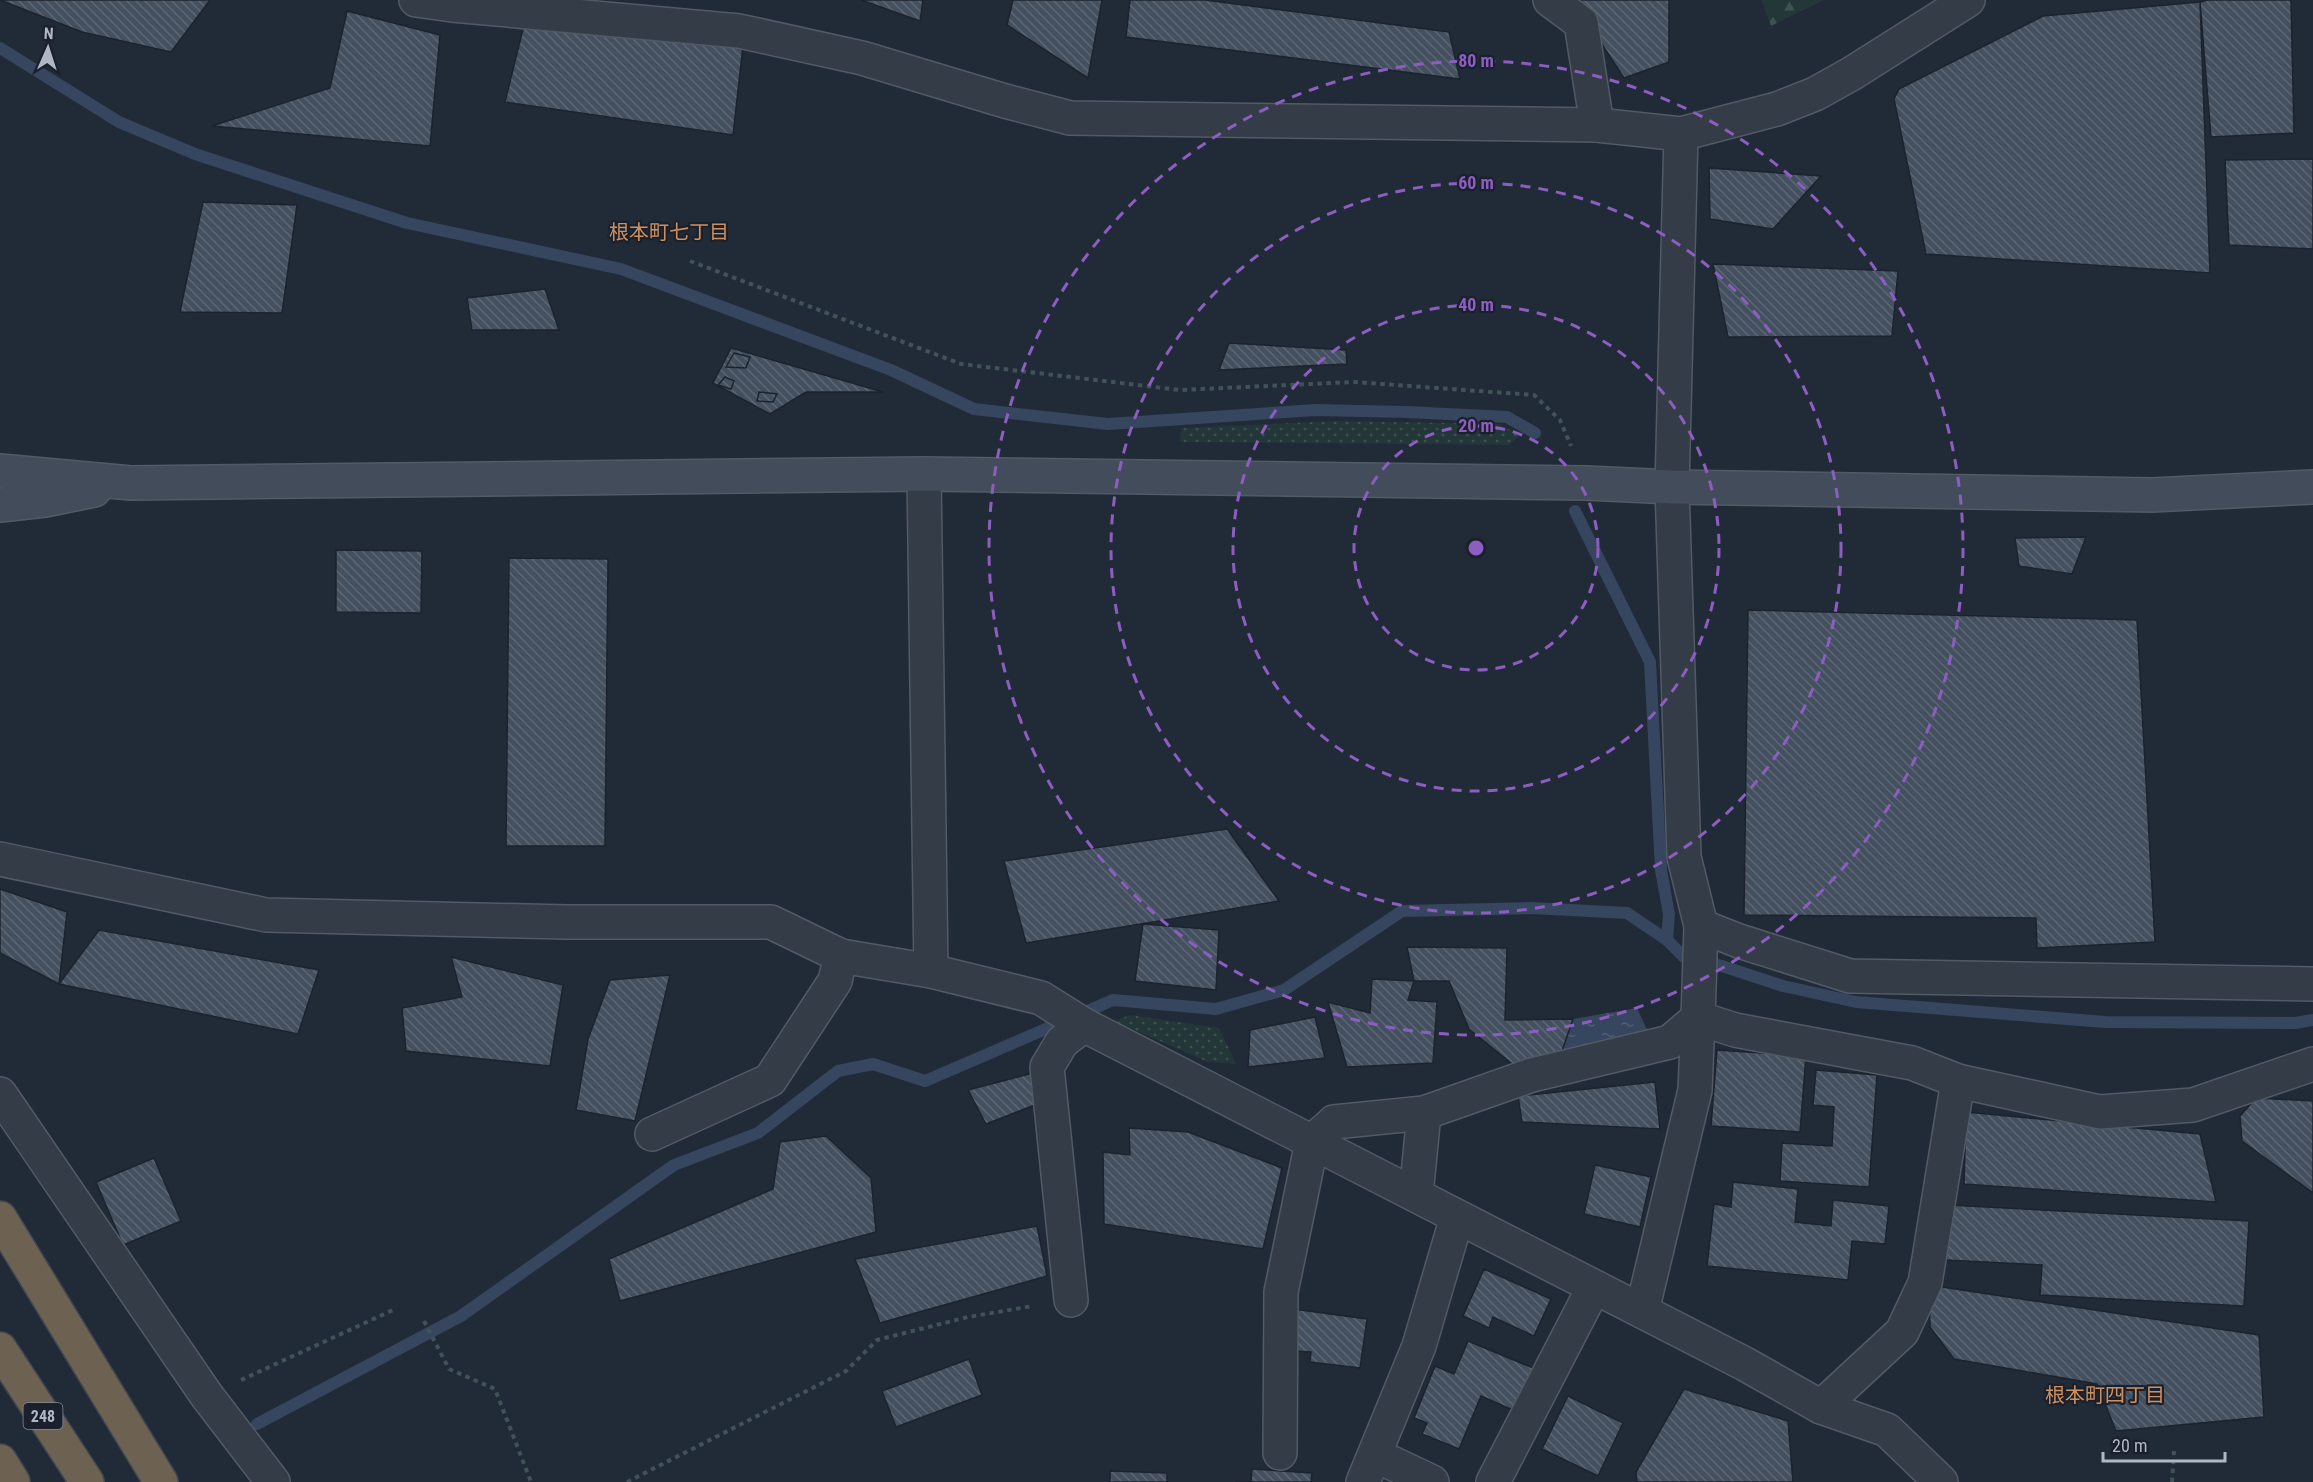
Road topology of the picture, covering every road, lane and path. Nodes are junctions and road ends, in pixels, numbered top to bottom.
1 (416, 0) edge
2 (1550, 0) edge
3 (1968, 0) edge
4 (540, 6) edge
5 (1597, 125) junction
6 (1681, 134) junction
7 (690, 261) dead end
8 (0, 471) edge
9 (924, 474) junction
10 (131, 483) junction
11 (1586, 483) junction
12 (1672, 487) junction
13 (2313, 487) edge
14 (0, 505) edge
15 (0, 859) edge
16 (1701, 926) junction
17 (840, 956) junction
18 (931, 971) junction
19 (2313, 984) edge
20 (1698, 1018) junction
21 (1082, 1024) junction
22 (2313, 1064) edge
23 (1958, 1081) junction
24 (0, 1094) edge
25 (1424, 1113) junction
26 (652, 1134) dead end
27 (1312, 1142) junction
28 (1416, 1196) junction
29 (1458, 1217) junction
30 (0, 1218) edge
31 (1594, 1287) junction
32 (1071, 1300) joint
33 (393, 1310) dead end
34 (1642, 1311) junction
35 (424, 1321) dead end
36 (0, 1349) edge
37 (207, 1396) junction
38 (1821, 1407) junction
39 (2174, 1451) dead end
40 (1280, 1453) dead end
41 (0, 1461) edge
42 (1369, 1468) edge
43 (12, 1482) edge
44 (87, 1482) edge
45 (161, 1482) edge
46 (273, 1482) edge
47 (531, 1482) edge
48 (627, 1482) edge
49 (1432, 1482) edge
50 (1493, 1482) edge
51 (1941, 1482) edge
52 (2172, 1482) edge

1 - 4 street
2 - 5 street
3 - 6 street
4 - 5 street
5 - 6 street
6 - 12 street
7 - 11 path
8 - 10 street
9 - 10 street
9 - 11 street
9 - 18 street
10 - 14 street
11 - 12 street
12 - 13 street
12 - 16 street
15 - 17 street
16 - 19 street
16 - 20 street
17 - 18 street
17 - 26 street
18 - 21 street
20 - 23 street
20 - 25 street
20 - 34 street
21 - 27 street
21 - 32 street
22 - 23 street
23 - 38 street
24 - 37 street
25 - 27 street
25 - 28 street
27 - 28 street
27 - 40 street
28 - 29 street
29 - 31 street
29 - 42 street
30 - 45 highway
31 - 34 street
31 - 50 street
32 - 48 path
33 - 37 path
34 - 38 street
35 - 47 path
36 - 44 highway, 248
37 - 46 street
38 - 51 street
39 - 52 path
41 - 43 highway
42 - 49 street

